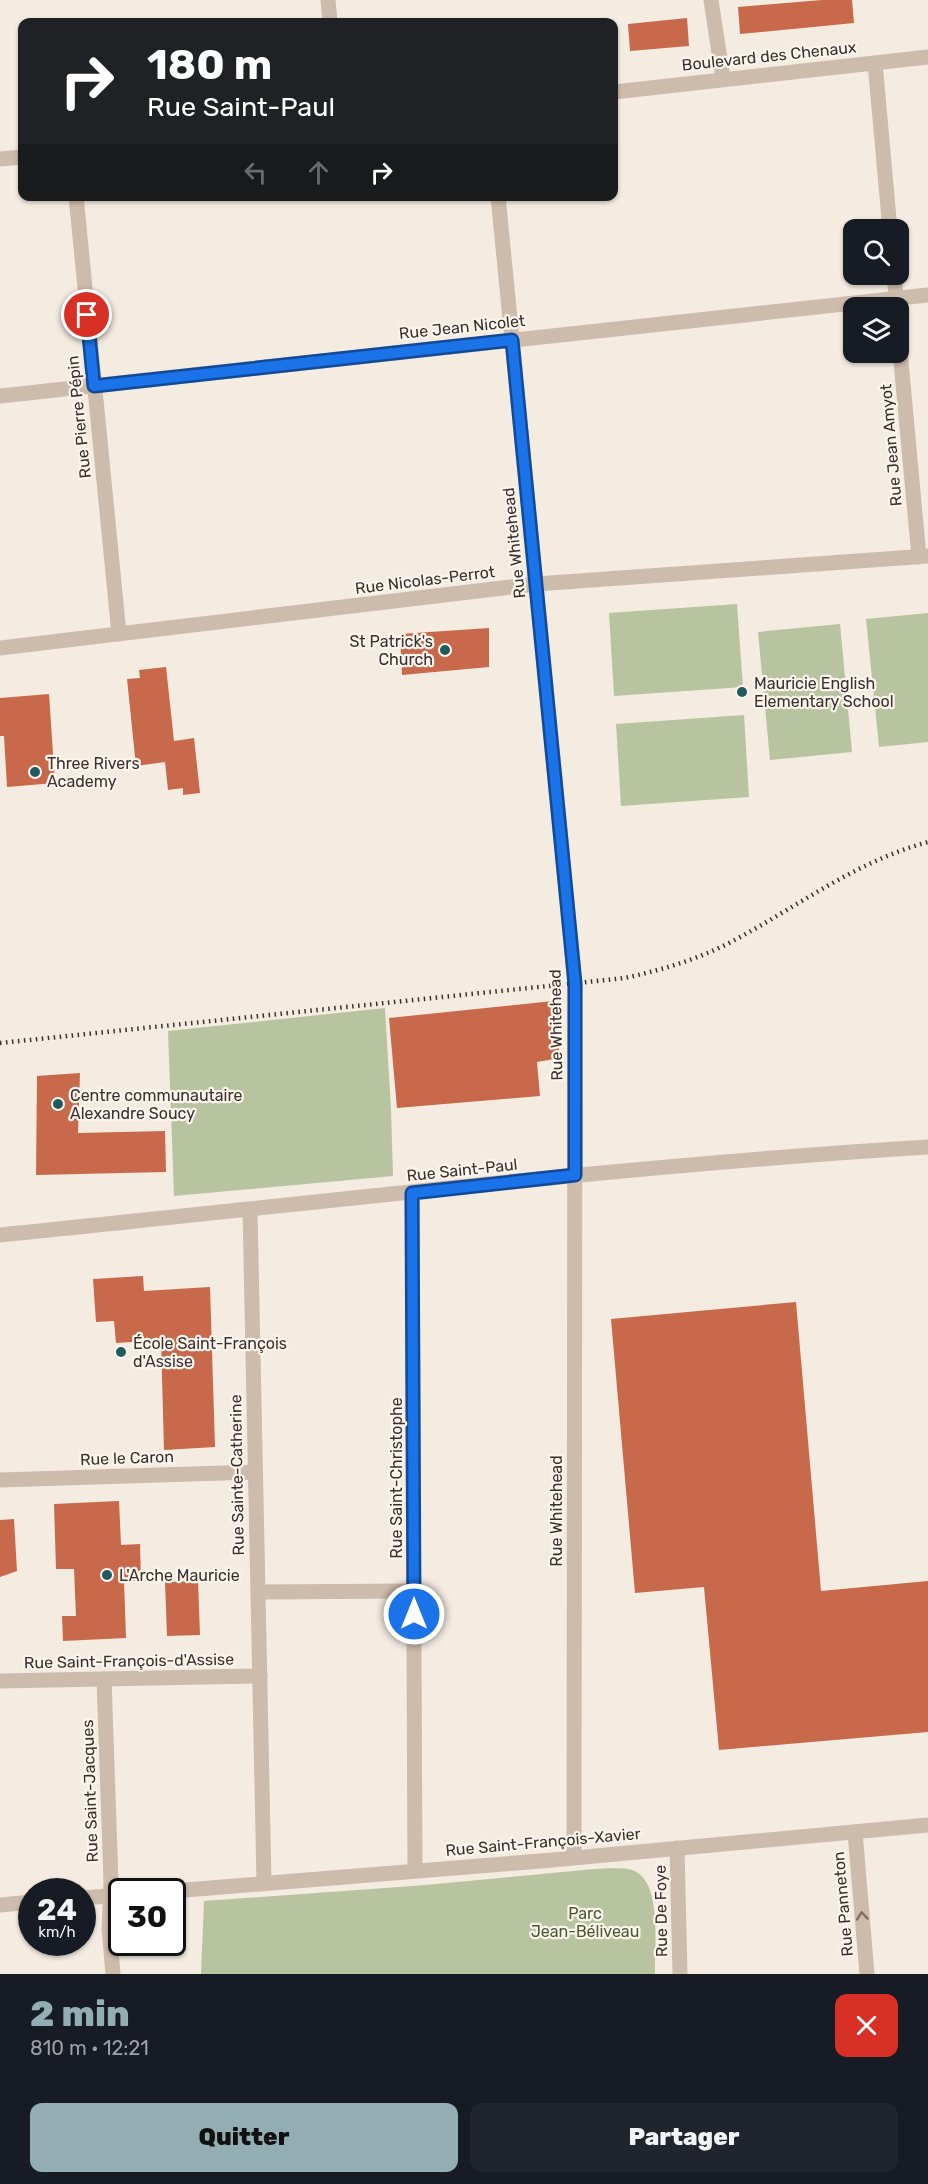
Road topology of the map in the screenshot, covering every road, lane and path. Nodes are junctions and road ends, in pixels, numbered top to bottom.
1 (328, 0) edge
2 (711, 0) edge
3 (330, 18) edge
4 (928, 57) edge
5 (875, 63) junction
6 (723, 79) junction
7 (618, 92) edge
8 (18, 157) edge
9 (0, 159) edge
10 (76, 201) edge
11 (498, 201) edge
12 (889, 219) edge
13 (928, 295) edge
14 (909, 300) edge
15 (843, 308) edge
16 (512, 340) junction
17 (902, 363) edge
18 (94, 386) junction
19 (0, 396) edge
20 (923, 557) edge
21 (536, 584) junction
22 (119, 634) junction
23 (0, 648) edge
24 (928, 1147) edge
25 (575, 1175) junction
26 (412, 1193) junction
27 (250, 1210) junction
28 (0, 1235) edge
29 (255, 1472) junction
30 (0, 1480) edge
31 (414, 1591) junction
32 (258, 1592) junction
33 (260, 1676) junction
34 (104, 1679) junction
35 (0, 1681) edge
36 (928, 1825) edge
37 (855, 1832) junction
38 (677, 1848) junction
39 (573, 1857) junction
40 (415, 1870) junction
41 (115, 1878) edge
42 (264, 1882) junction
43 (186, 1890) edge
44 (18, 1903) edge
45 (0, 1905) edge
46 (111, 1956) edge
47 (113, 1974) edge
48 (680, 1974) edge
49 (867, 1974) edge

1 - 3 street
2 - 6 street
4 - 5 street, Boulevard des Chenaux
5 - 6 street, Boulevard des Chenaux
5 - 12 street
6 - 7 street, Boulevard des Chenaux
8 - 9 street
10 - 18 street, Rue Pierre Pépin
11 - 16 street, Rue Whitehead
13 - 14 street, Rue Jean Nicolet
15 - 16 street, Rue Jean Nicolet
16 - 18 street, Rue Jean Nicolet
16 - 21 street, Rue Whitehead
17 - 20 street, Rue Jean Amyot
18 - 19 street, Rue Jean Nicolet
18 - 22 street, Rue Pierre Pépin
20 - 21 street, Rue Nicolas-Perrot
21 - 22 street, Rue Nicolas-Perrot
21 - 25 street, Rue Whitehead
22 - 23 street, Rue Nicolas-Perrot
24 - 25 street, Rue Saint-Paul
25 - 26 street, Rue Saint-Paul
25 - 39 street, Rue Whitehead
26 - 27 street, Rue Saint-Paul
26 - 31 street, Rue Saint-Christophe
27 - 28 street, Rue Saint-Paul
27 - 29 street, Rue Sainte-Catherine
29 - 30 street, Rue le Caron
29 - 32 street, Rue Sainte-Catherine
31 - 32 street
31 - 40 street, Rue Saint-Christophe
32 - 33 street, Rue Sainte-Catherine
33 - 34 street, Rue Saint-François-d'Assise
33 - 42 street, Rue Sainte-Catherine
34 - 35 street, Rue Saint-François-d'Assise
34 - 41 street, Rue Saint-Jacques
36 - 37 street, Rue Saint-François-Xavier
37 - 38 street, Rue Saint-François-Xavier
49 -> 37 street, Rue Panneton
38 - 39 street, Rue Saint-François-Xavier
38 - 48 street, Rue De Foye
39 - 40 street, Rue Saint-François-Xavier
40 - 42 street, Rue Saint-François-Xavier
42 - 43 street, Rue Saint-François-Xavier
44 - 45 street
46 - 47 street, Rue Saint-Jacques

